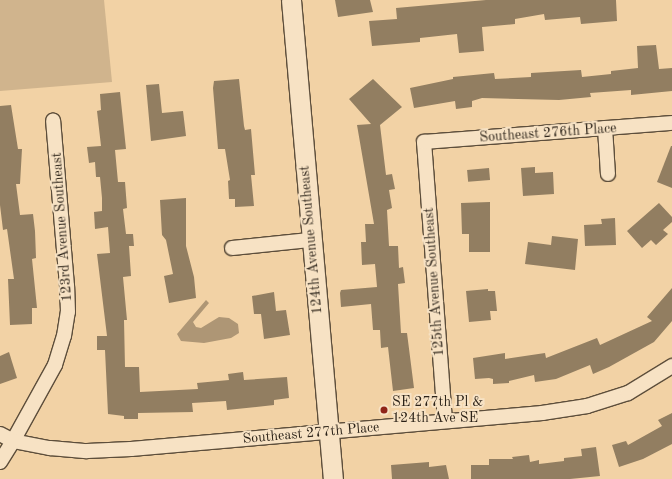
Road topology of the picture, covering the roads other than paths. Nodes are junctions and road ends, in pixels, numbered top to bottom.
1 (291, 0) edge
2 (53, 122) dead end
3 (672, 123) edge
4 (605, 128) junction
5 (424, 142) joint
6 (608, 174) dead end
7 (310, 240) junction
8 (232, 248) dead end
9 (672, 366) edge
10 (445, 421) junction
11 (328, 431) junction
12 (0, 434) edge
13 (13, 441) junction
14 (0, 462) edge
15 (333, 479) edge

1 - 7 street, 124th Avenue Southeast
2 - 13 street, 123rd Avenue Southeast
3 - 4 street, Southeast 276th Place
4 - 5 street, Southeast 276th Place
4 - 6 street
5 - 10 street, 125th Avenue Southeast
7 - 8 street
7 - 11 street, 124th Avenue Southeast
9 - 10 street, Southeast 277th Place
10 - 11 street, Southeast 277th Place
11 - 13 street, Southeast 277th Place
11 - 15 street, 124th Avenue Southeast
12 - 13 street
13 - 14 street

